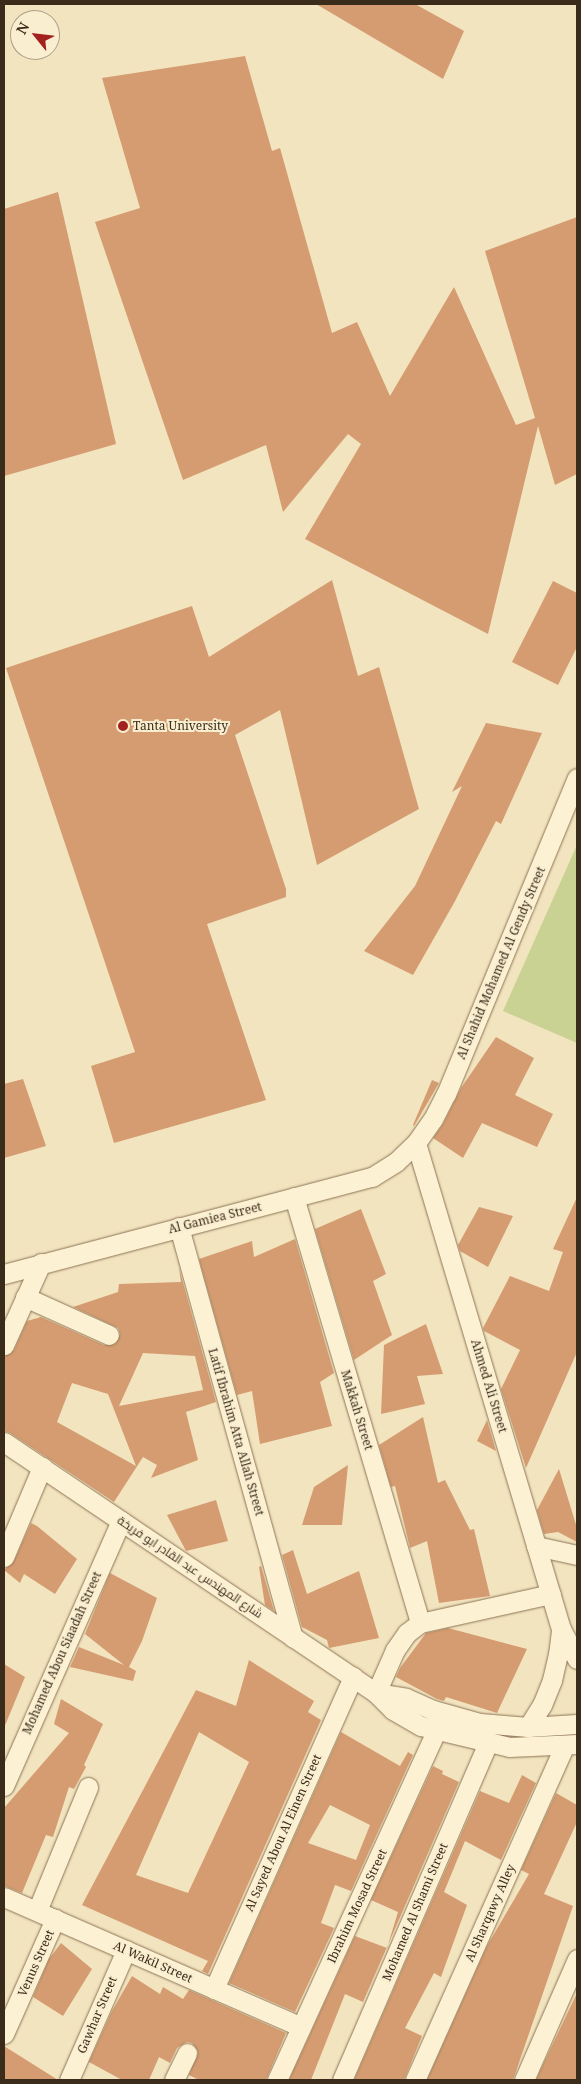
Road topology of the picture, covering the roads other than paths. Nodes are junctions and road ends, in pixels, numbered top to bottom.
1 (577, 778) edge
2 (416, 1143) junction
3 (294, 1197) junction
4 (179, 1227) junction
5 (41, 1263) junction
6 (4, 1274) edge
7 (25, 1297) junction
8 (109, 1335) dead end
9 (4, 1345) edge
10 (4, 1442) edge
11 (42, 1467) junction
12 (121, 1521) junction
13 (536, 1546) junction
14 (577, 1555) edge
15 (4, 1557) edge
16 (551, 1594) junction
17 (420, 1623) junction
18 (561, 1628) junction
19 (293, 1637) junction
20 (577, 1659) edge
21 (353, 1677) junction
22 (376, 1693) junction
23 (577, 1724) edge
24 (528, 1727) junction
25 (436, 1731) junction
26 (488, 1744) junction
27 (571, 1745) edge
28 (4, 1786) edge
29 (88, 1786) dead end
30 (4, 1896) edge
31 (36, 1911) junction
32 (55, 1919) junction
33 (126, 1950) junction
34 (577, 1959) edge
35 (214, 1989) junction
36 (301, 2027) junction
37 (4, 2034) edge
38 (187, 2053) dead end
39 (418, 2078) edge
40 (69, 2080) edge
41 (174, 2080) edge
42 (277, 2080) edge
43 (342, 2080) edge
44 (524, 2080) edge

1 - 2 street, Al Shahid Mohamed Al Gendy Street
2 - 3 street, Al Gamiea Street
2 - 13 street, Ahmed Ali Street
3 - 4 street, Al Gamiea Street
3 - 17 street, Makkah Street
4 - 5 street, Al Gamiea Street
4 - 19 street, Latif Ibrahim Atta Allah Street
5 - 6 street, Al Gamiea Street
5 - 7 street
7 - 8 street
7 - 9 street
10 - 11 street, شارع المهندس عبد القادر ابو فريخة
11 - 12 street, شارع المهندس عبد القادر ابو فريخة
11 - 15 street
12 - 19 street, شارع المهندس عبد القادر ابو فريخة
12 - 28 street, Mohamed Abou Siaadah Street
13 - 14 street
13 - 16 street, Ahmed Ali Street
16 - 17 street
16 - 18 street, Ahmed Ali Street
17 - 22 street
18 - 20 street, Ahmed Ali Street
18 - 24 street, Ahmed Ali Street
19 - 21 street, شارع المهندس عبد القادر ابو فريخة
21 - 22 street, شارع المهندس عبد القادر ابو فريخة
21 - 35 street, Al Sayed Abou Al Einen Street
22 - 24 street, شارع المهندس عبد القادر ابو فريخة
22 - 25 street, شارع المهندس عبد القادر ابو فريخة
23 - 24 street, شارع المهندس عبد القادر ابو فريخة
25 - 26 street, شارع المهندس عبد القادر ابو فريخة
25 - 36 street, Ibrahim Mosad Street
26 - 27 street, شارع المهندس عبد القادر ابو فريخة
26 - 43 street, Mohamed Al Shami Street
27 - 39 street, Al Sharqawy Alley
29 - 31 street
30 - 31 street, Al Wakil Street
31 - 32 street, Al Wakil Street
32 - 33 street, Al Wakil Street
32 - 37 street, Venus Street
33 - 35 street, Al Wakil Street
33 - 40 street, Gawhar Street
34 - 44 street
35 - 36 street, Al Wakil Street
36 - 42 street, Ibrahim Mosad Street
38 - 41 street

